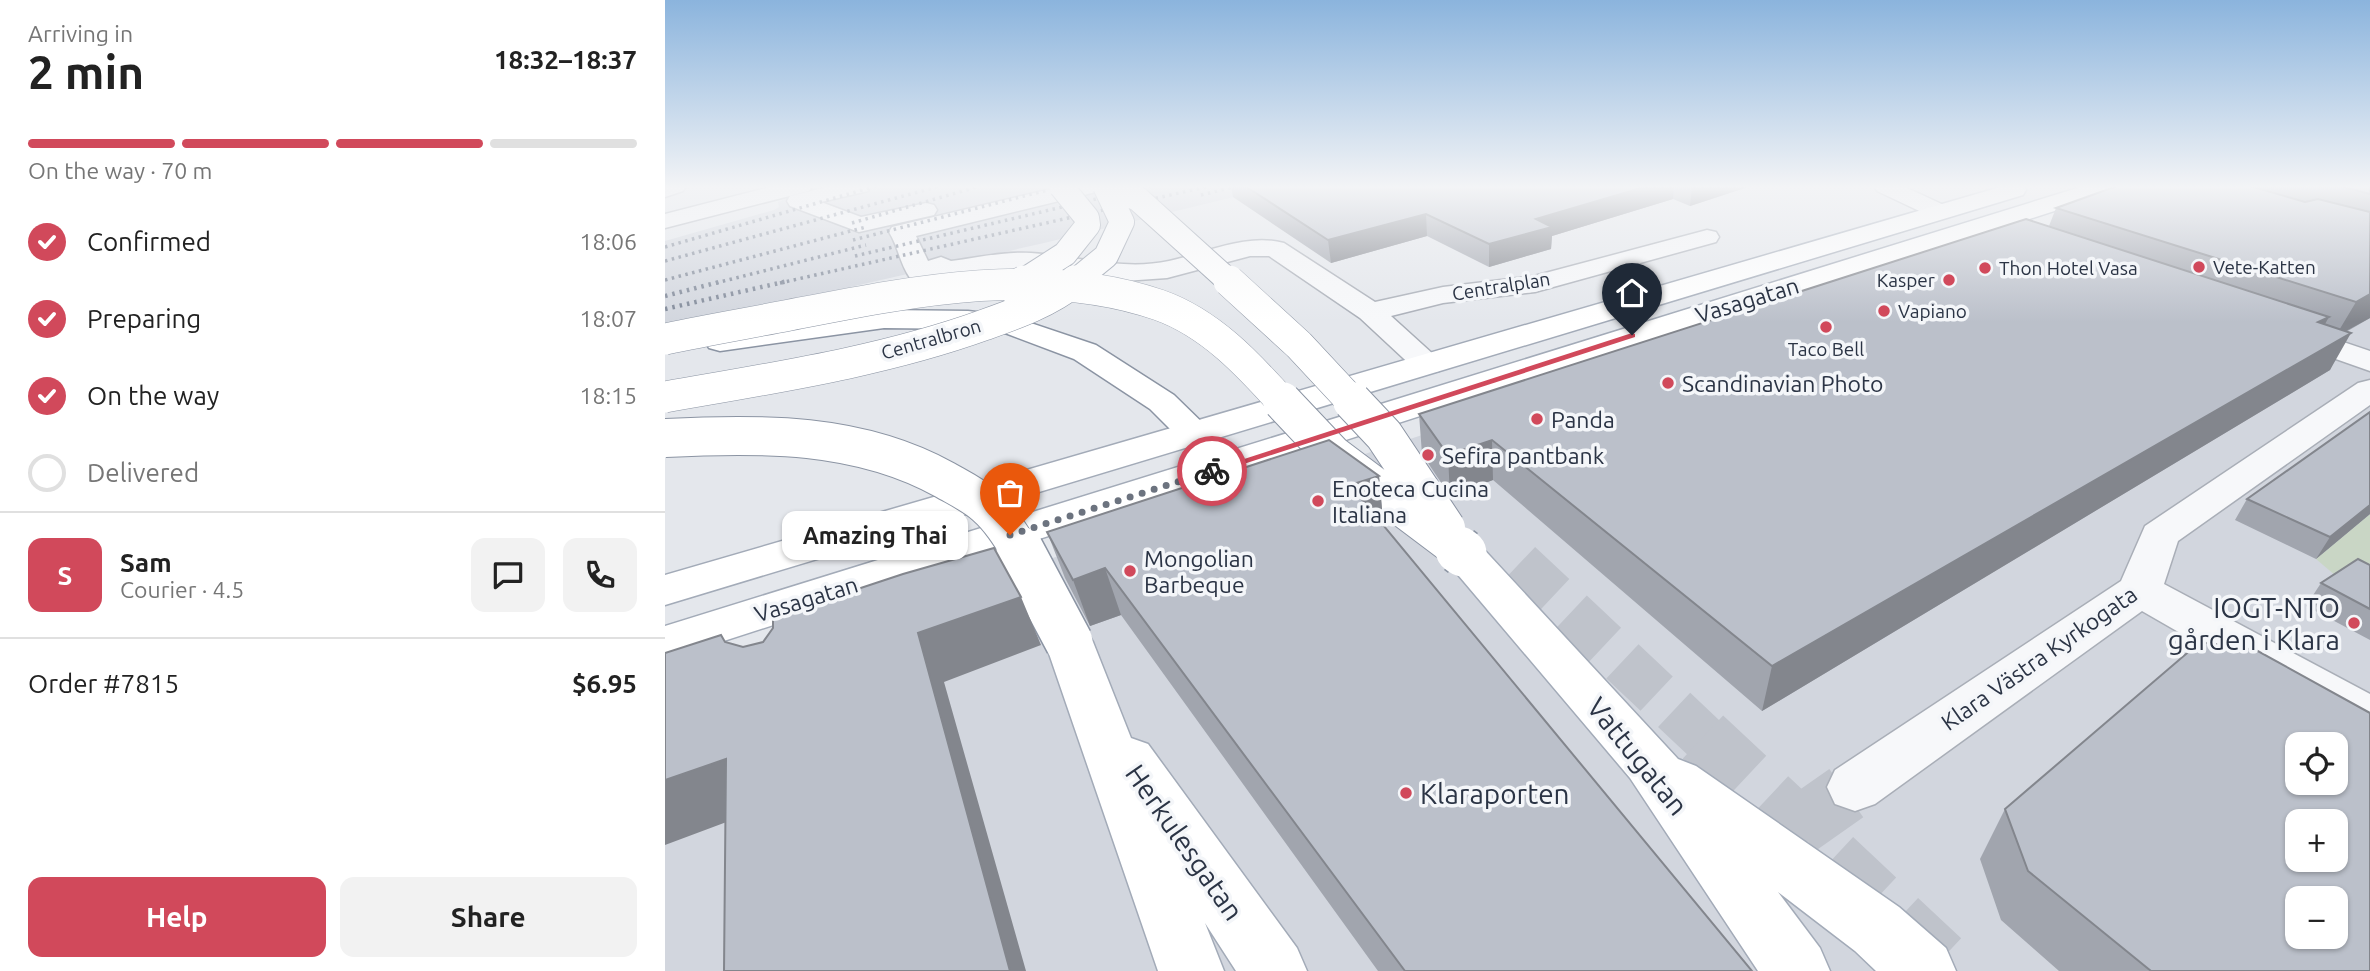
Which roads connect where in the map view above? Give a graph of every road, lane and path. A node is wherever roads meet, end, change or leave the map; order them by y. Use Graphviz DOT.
graph roads {
  1 [pos="904,231"];
  2 [pos="1084,231"];
  3 [pos="1118,231"];
  4 [pos="1174,231"];
  5 [pos="1875,231"];
  6 [pos="1971,231"];
  7 [pos="1992,231"];
  8 [pos="1707,237"];
  9 [pos="2018,240"];
  10 [pos="963,247"];
  11 [pos="915,260"];
  12 [pos="1370,312"];
  13 [pos="2263,323"];
  14 [pos="665,339"];
  15 [pos="665,352"];
  16 [pos="2370,362"];
  17 [pos="1427,364"];
  18 [pos="665,376"];
  19 [pos="2370,390"];
  20 [pos="665,397"];
  21 [pos="1394,414"];
  22 [pos="1195,433"];
  23 [pos="665,438"];
  24 [pos="1089,510"];
  25 [pos="1463,553"];
  26 [pos="665,590"];
  27 [pos="2140,590"];
  28 [pos="773,609"];
  29 [pos="665,643"];
  30 [pos="776,658"];
  31 [pos="1096,712"];
  32 [pos="2370,718"];
  33 [pos="1649,762"];
  34 [pos="1855,787"];
  35 [pos="1191,971"];
  36 [pos="1274,971"];
  37 [pos="1797,971"];
  38 [pos="1923,971"];
  1 -- 11 [label="street"];
  2 -- 18 [label="main road, Centralbron, bridge"];
  3 -- 20 [label="main road, Centralbron, bridge"];
  4 -- 25 [label="main road, bridge"];
  5 -- 17 [label="main road, Vasagatan"];
  6 -- 21 [label="main road, Vasagatan"];
  7 -- 9 [label="street"];
  8 -- 12 [label="street, Centralplan"];
  10 -- 11 [label="street"];
  11 -- 12 [label="street"];
  12 -- 17 [label="street"];
  13 -- 16 [label="street"];
  14 -- 25 [label="main road, bridge"];
  15 -- 22 [label="main road"];
  17 -- 21 [label="main road"];
  17 -- 22 [label="main road, Vasagatan"];
  19 -- 27 [label="street, Klara Västra Kyrkogata"];
  21 -- 24 [label="main road, Vasagatan"];
  22 -- 24 [label="main road"];
  22 -- 26 [label="main road, Vasagatan"];
  23 -- 31 [label="main road, Herkulesgatan, bridge"];
  24 -- 28 [label="main road, Vasagatan"];
  25 -- 33 [label="main road, Vattugatan"];
  27 -- 32 [label="street"];
  27 -- 34 [label="street, Klara Västra Kyrkogata"];
  28 -- 29 [label="main road, Vasagatan"];
  28 -- 30 [label="street"];
  31 -- 35 [label="main road, Herkulesgatan"];
  31 -- 36 [label="main road, Herkulesgatan"];
  33 -- 37 [label="main road, Vattugatan"];
  33 -- 38 [label="main road"];
}
